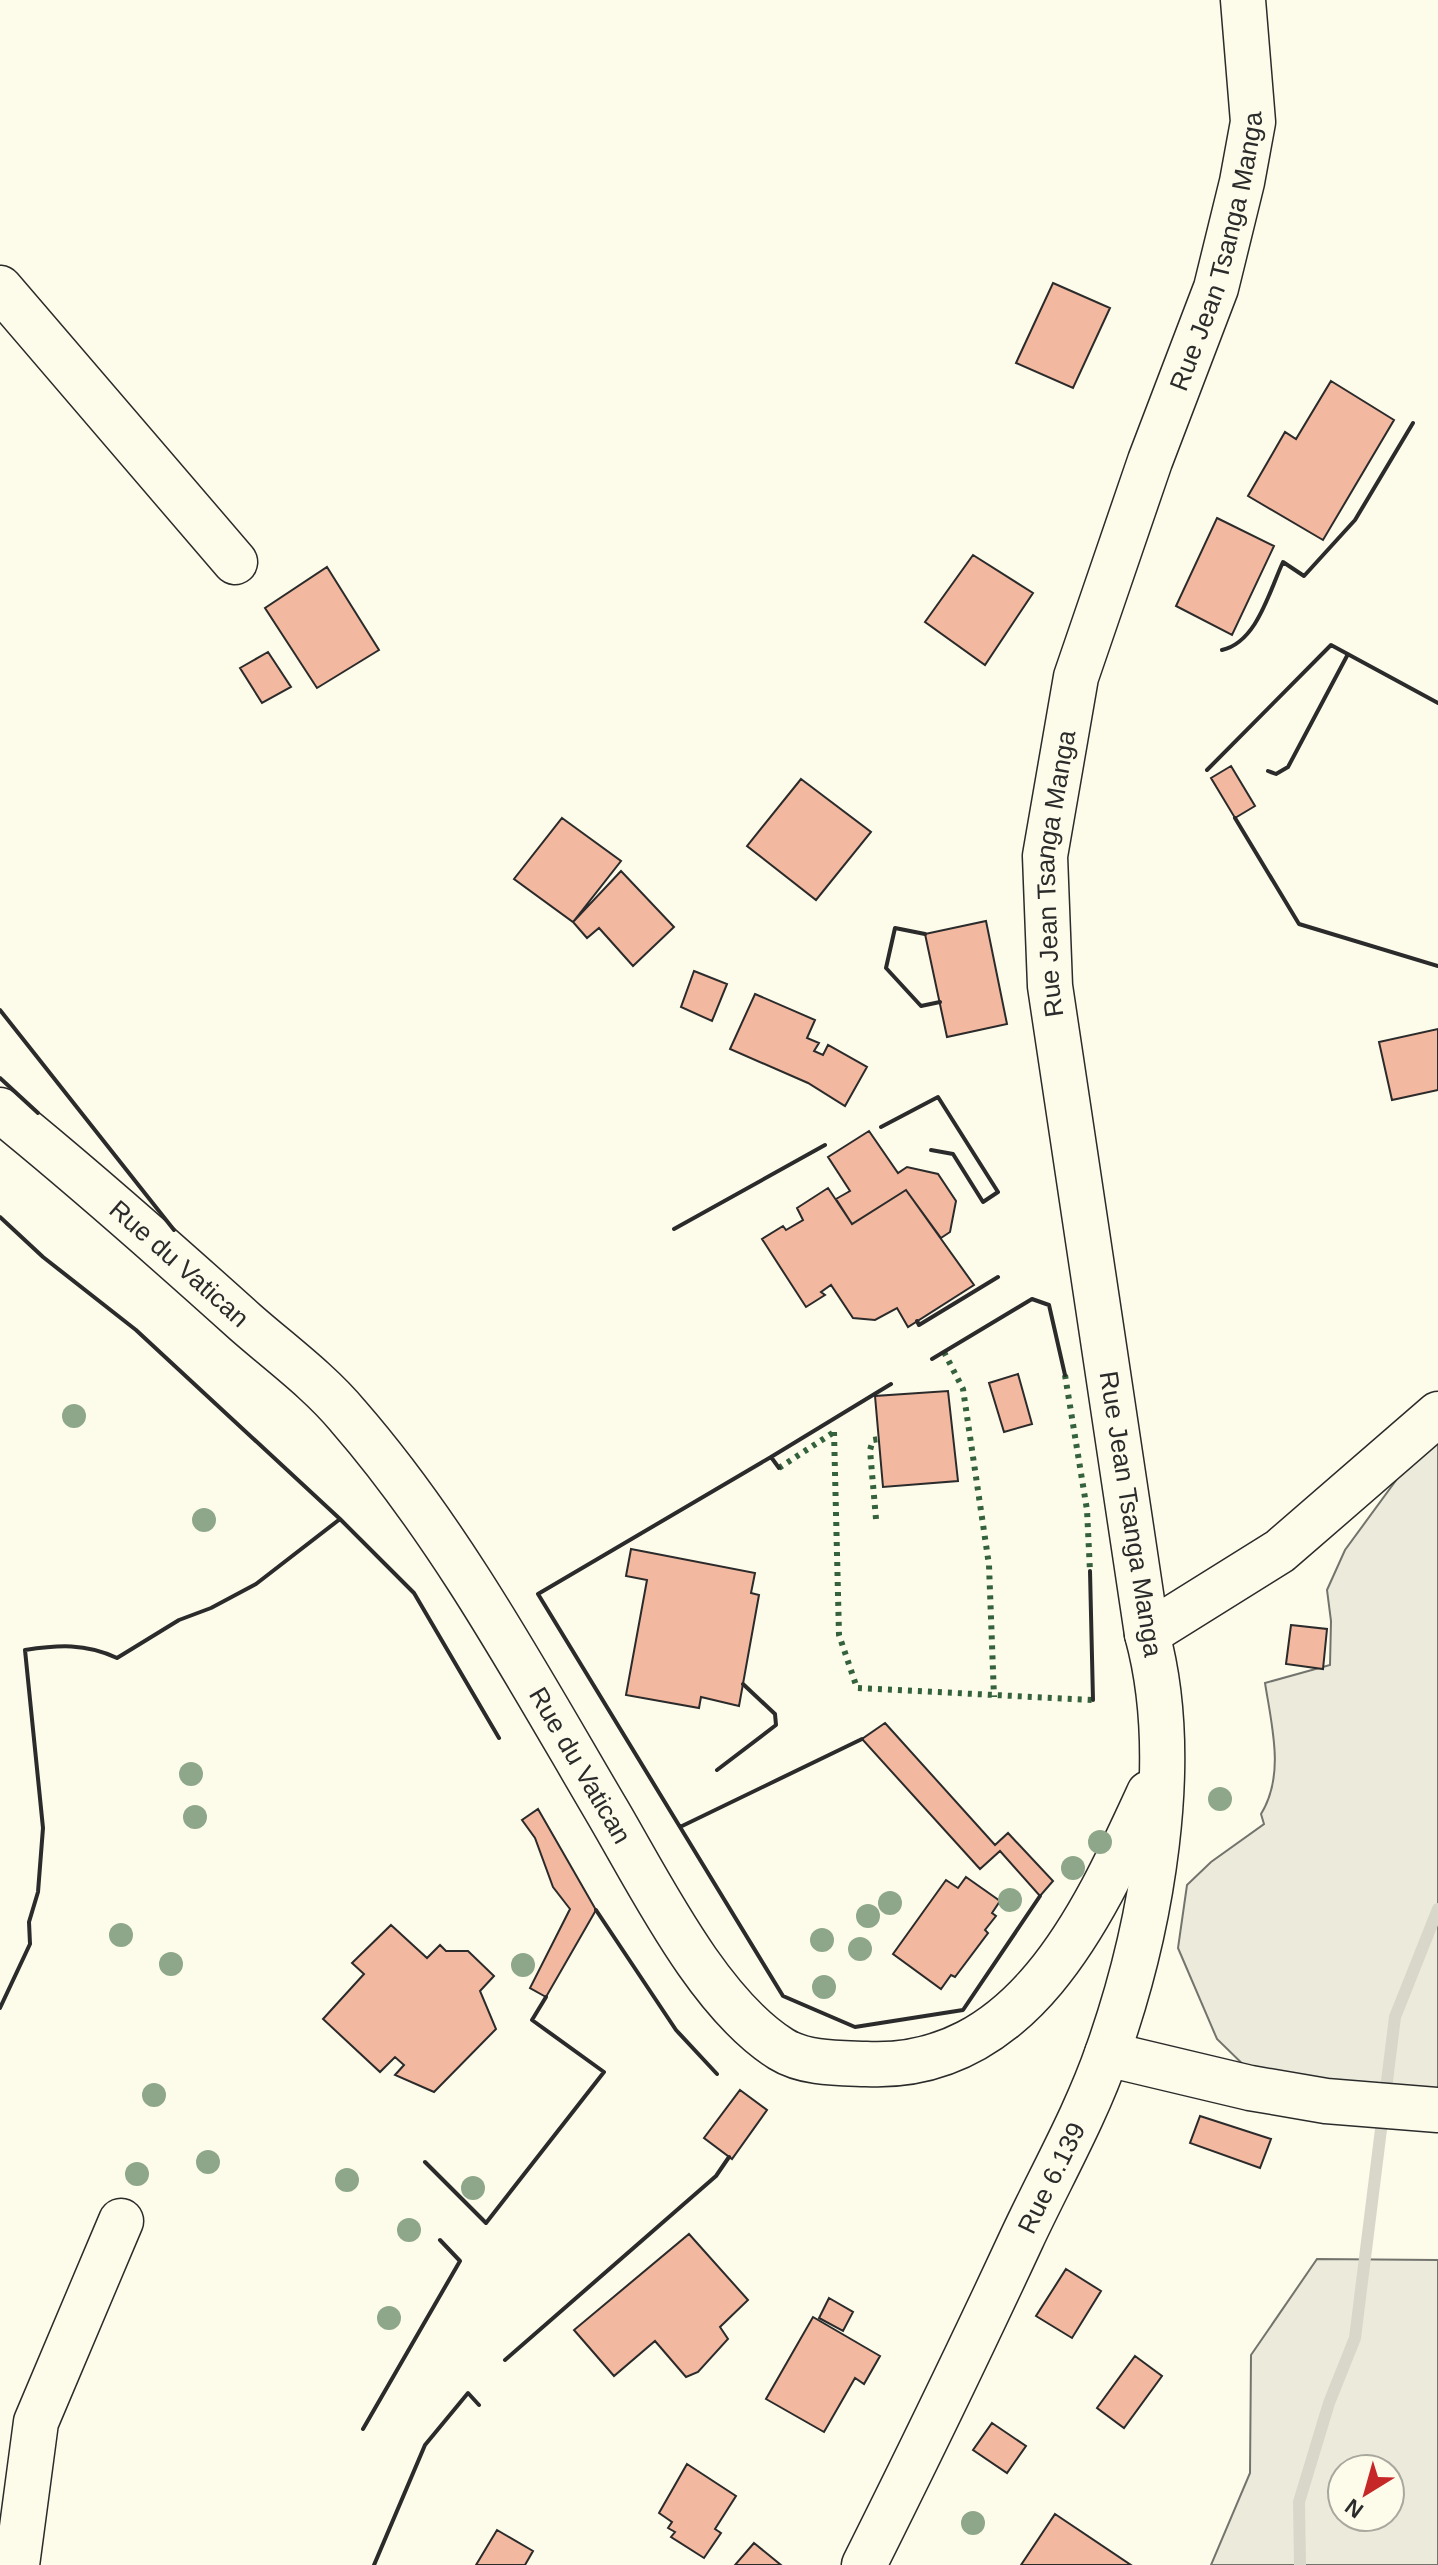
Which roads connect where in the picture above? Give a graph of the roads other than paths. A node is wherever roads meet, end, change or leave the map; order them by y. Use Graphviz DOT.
graph roads {
  1 [pos="1243,0"];
  2 [pos="0,288"];
  3 [pos="235,562"];
  4 [pos="0,1110"];
  5 [pos="1438,1414"];
  6 [pos="1147,1634"];
  7 [pos="1161,1767"];
  8 [pos="1107,2054"];
  9 [pos="1438,2110"];
  10 [pos="121,2221"];
  11 [pos="17,2565"];
  12 [pos="864,2565"];
  1 -- 6 [label="street, Rue Jean Tsanga Manga"];
  2 -- 3 [label="street"];
  4 -- 7 [label="street, Rue du Vatican"];
  5 -- 6 [label="street"];
  6 -- 7 [label="street, Rue Jean Tsanga Manga"];
  7 -- 8 [label="street, Rue 6.139"];
  8 -- 9 [label="street"];
  8 -- 12 [label="street, Rue 6.139"];
  10 -- 11 [label="street"];
}
